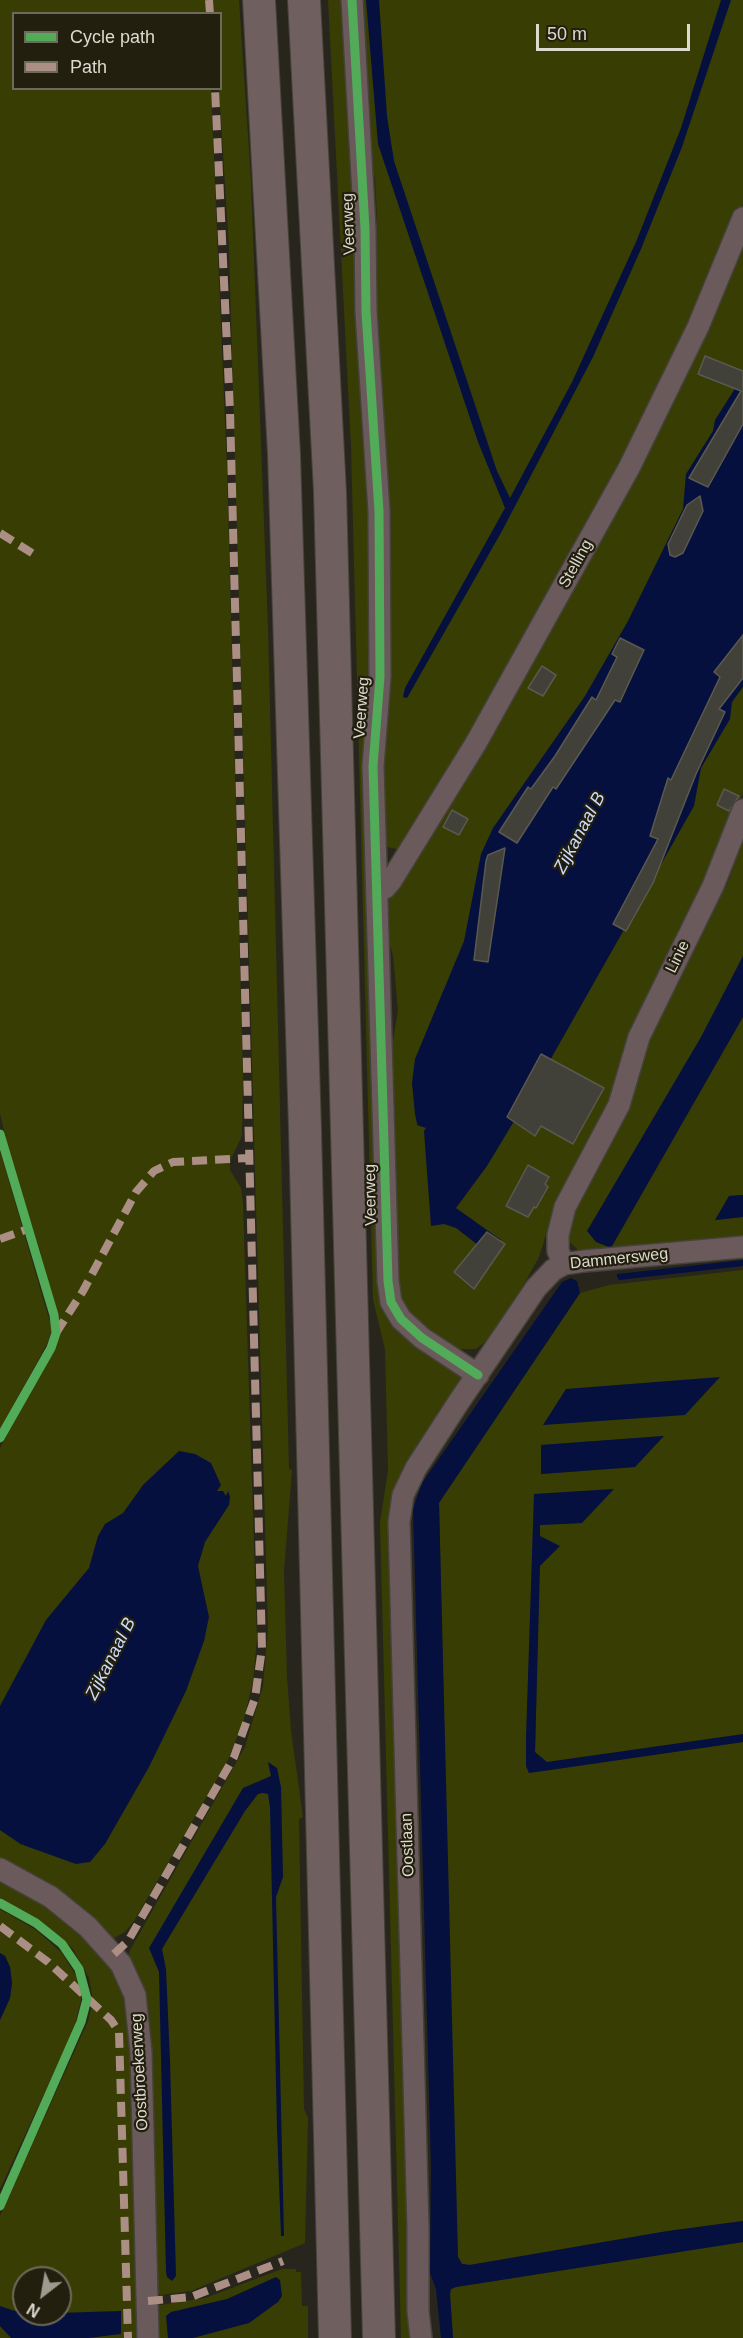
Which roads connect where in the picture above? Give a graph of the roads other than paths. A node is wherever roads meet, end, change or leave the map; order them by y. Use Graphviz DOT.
graph roads {
  1 [pos="259,0"];
  2 [pos="304,0"];
  3 [pos="352,0"];
  4 [pos="743,218"];
  5 [pos="743,810"];
  6 [pos="378,890"];
  7 [pos="743,1246"];
  8 [pos="564,1264"];
  9 [pos="478,1375"];
  10 [pos="0,1869"];
  11 [pos="148,2338"];
  12 [pos="335,2338"];
  13 [pos="380,2338"];
  14 [pos="421,2338"];
  1 -- 12 [label="highway"];
  2 -- 13 [label="highway"];
  3 -- 6 [label="street, Veerweg"];
  4 -- 6 [label="street, Stelling"];
  5 -- 8 [label="street, Linie"];
  6 -- 9 [label="street, Veerweg"];
  7 -- 8 [label="street, Dammersweg"];
  8 -- 9 [label="street, Dammersweg"];
  9 -- 14 [label="street, Oostlaan"];
  10 -- 11 [label="street, Oostbroekerweg"];
}
